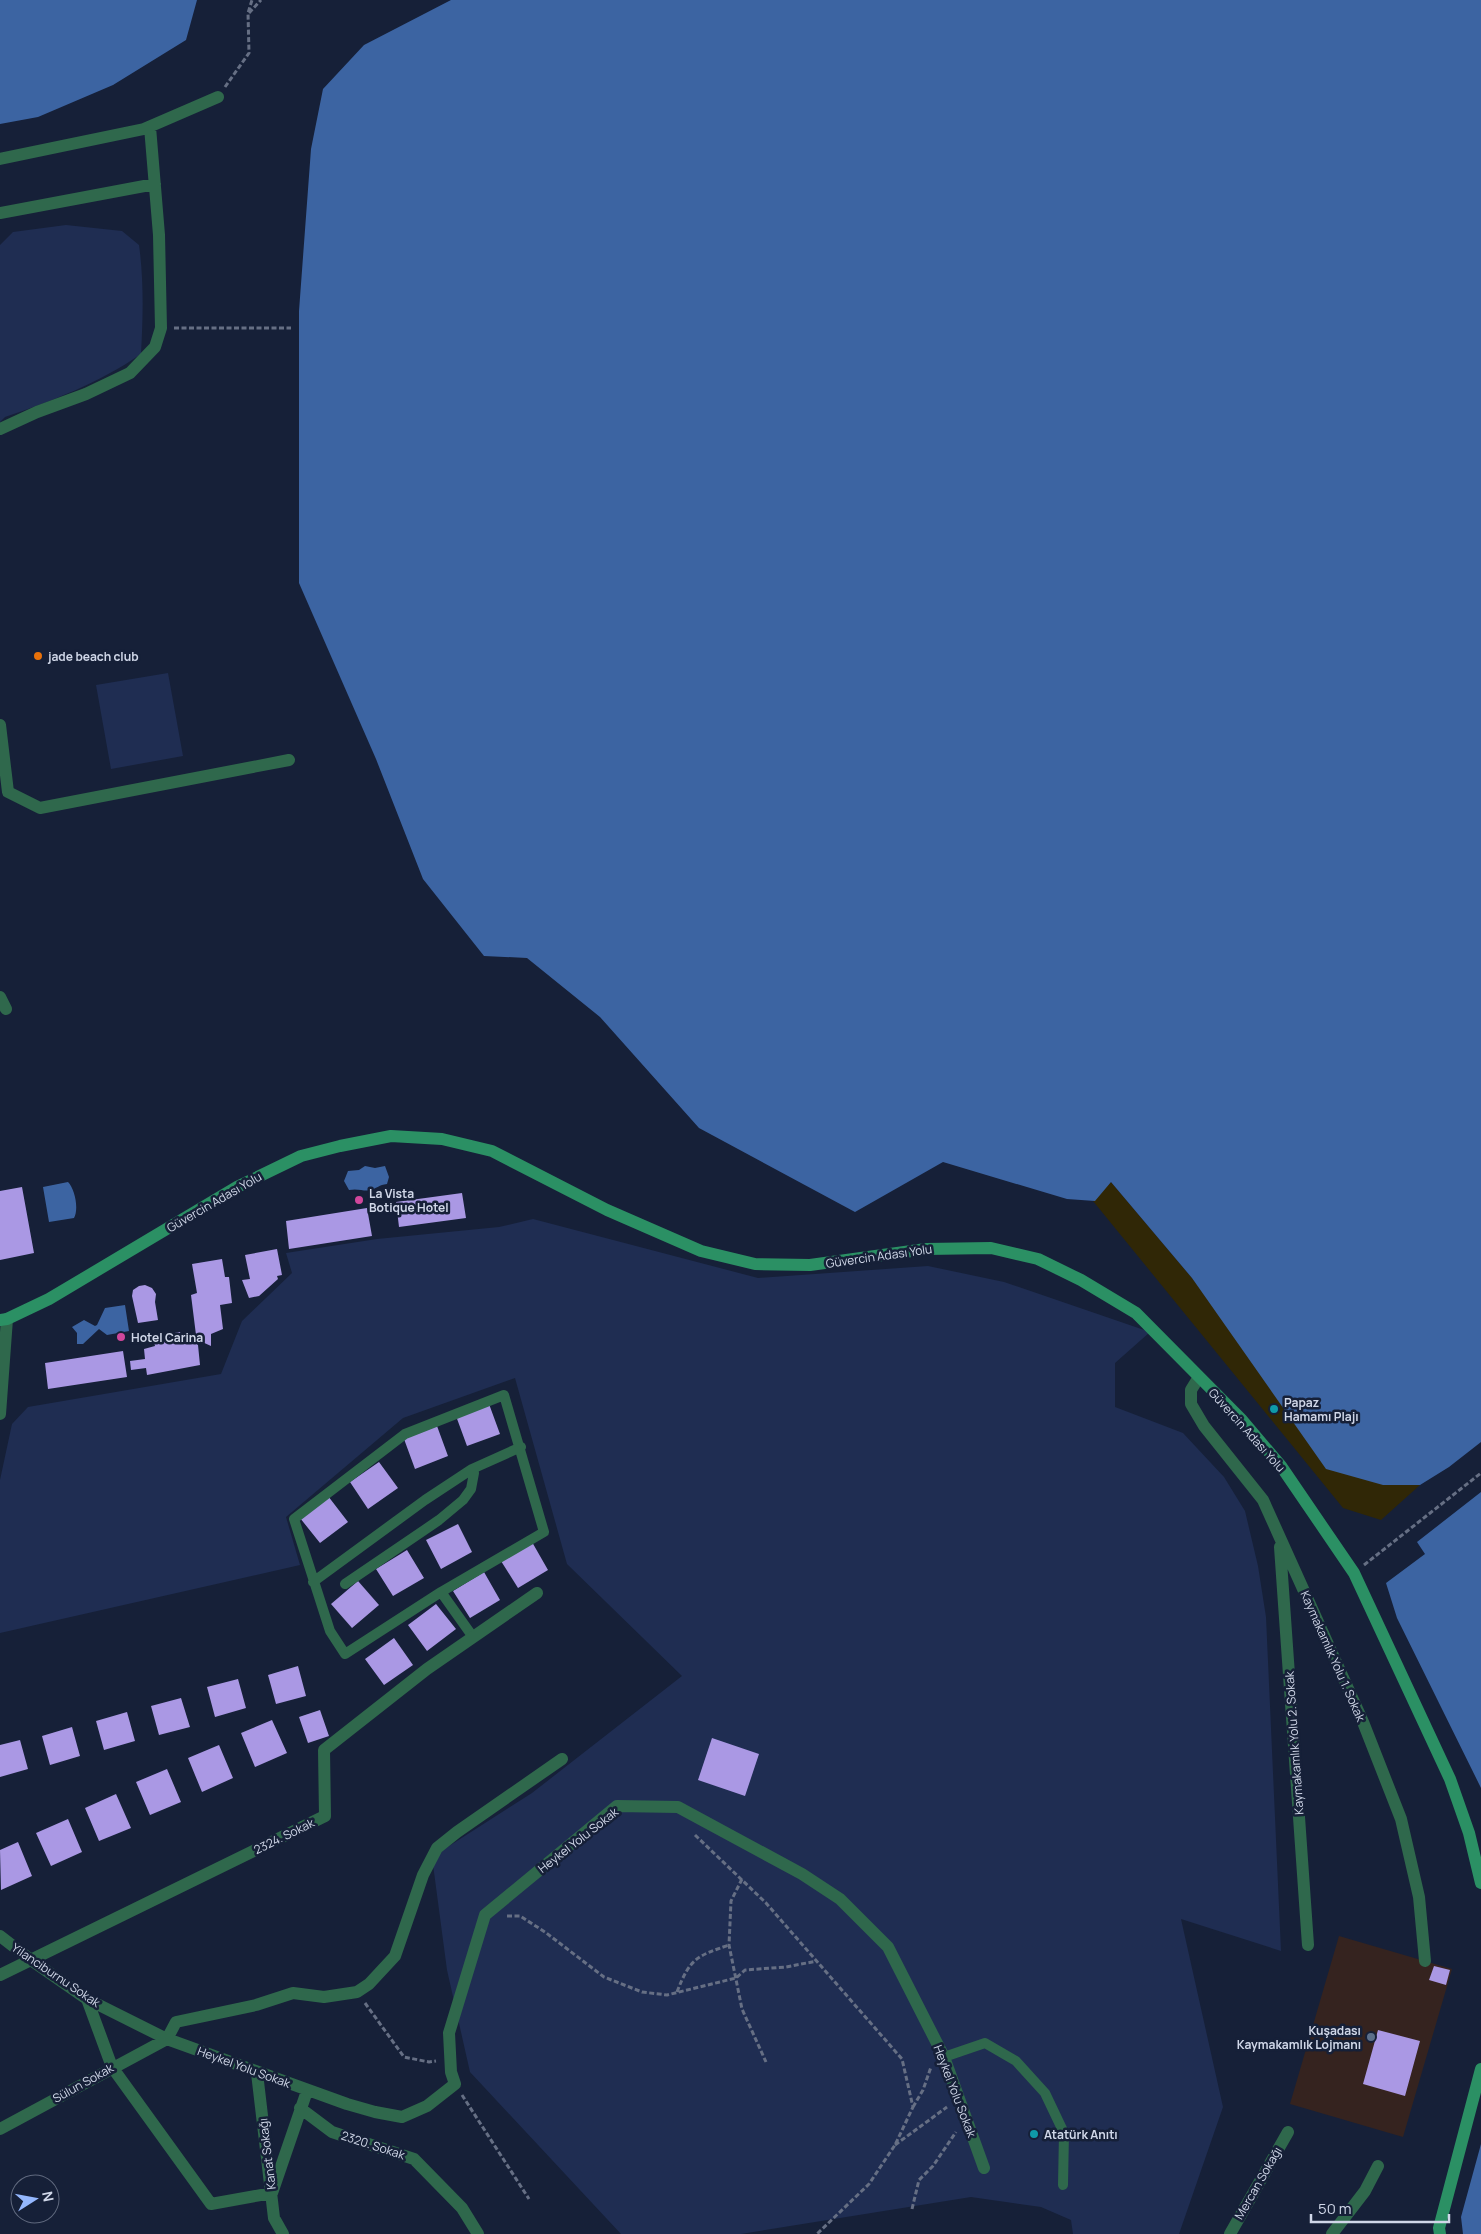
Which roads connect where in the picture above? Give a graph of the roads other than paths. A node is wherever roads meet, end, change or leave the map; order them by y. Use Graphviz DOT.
graph roads {
  1 [pos="218,97"];
  2 [pos="150,127"];
  3 [pos="0,159"];
  4 [pos="155,184"];
  5 [pos="0,213"];
  6 [pos="0,429"];
  7 [pos="0,725"];
  8 [pos="289,760"];
  9 [pos="0,997"];
  10 [pos="6,1009"];
  11 [pos="3,1319"];
  12 [pos="1199,1377"];
  13 [pos="0,1414"];
  14 [pos="521,1447"];
  15 [pos="472,1469"];
  16 [pos="1280,1540"];
  17 [pos="314,1582"];
  18 [pos="344,1584"];
  19 [pos="441,1592"];
  20 [pos="537,1593"];
  21 [pos="473,1637"];
  22 [pos="562,1759"];
  23 [pos="1481,1883"];
  24 [pos="0,1936"];
  25 [pos="1308,1945"];
  26 [pos="31,1960"];
  27 [pos="1425,1961"];
  28 [pos="0,1975"];
  29 [pos="87,1998"];
  30 [pos="167,2039"];
  31 [pos="944,2057"];
  32 [pos="112,2067"];
  33 [pos="1481,2069"];
  34 [pos="257,2073"];
  35 [pos="307,2091"];
  36 [pos="300,2108"];
  37 [pos="0,2129"];
  38 [pos="1288,2132"];
  39 [pos="1378,2166"];
  40 [pos="984,2168"];
  41 [pos="1063,2185"];
  42 [pos="272,2193"];
  43 [pos="283,2234"];
  44 [pos="478,2234"];
  45 [pos="1230,2234"];
  46 [pos="1332,2234"];
  47 [pos="1440,2234"];
  1 -- 2 [label="street"];
  2 -- 3 [label="street"];
  2 -- 4 [label="street"];
  4 -- 5 [label="street"];
  4 -- 6 [label="street"];
  7 -- 8 [label="street"];
  9 -- 10 [label="street"];
  11 -- 12 [label="main road, Güvercin Adası Yolu"];
  11 -- 13 [label="street"];
  12 -- 16 [label="street, Kaymakamlık Yolu 1. Sokak"];
  12 -- 23 [label="main road, Güvercin Adası Yolu"];
  14 -- 15 [label="lane"];
  14 -- 17 [label="lane"];
  14 -- 19 [label="lane"];
  15 -- 17 [label="lane"];
  15 -- 18 [label="lane"];
  16 -- 25 [label="street, Kaymakamlık Yolu 2. Sokak"];
  16 -- 27 [label="street, Kaymakamlık Yolu 1. Sokak"];
  17 -- 19 [label="lane"];
  19 -- 21 [label="lane"];
  20 -- 21 [label="street, 2324. Sokak"];
  21 -- 26 [label="street, 2324. Sokak"];
  22 -- 30 [label="street"];
  24 -- 26 [label="street, Yilanciburnu Sokak"];
  26 -- 28 [label="street, 2324. Sokak"];
  26 -- 29 [label="street, Yilanciburnu Sokak"];
  29 -- 30 [label="street, Yilanciburnu Sokak"];
  29 -- 32 [label="street"];
  30 -- 32 [label="street, Sülun Sokak"];
  30 -- 34 [label="street, Heykel Yolu Sokak"];
  31 -- 35 [label="street, Heykel Yolu Sokak"];
  31 -- 40 [label="street, Heykel Yolu Sokak"];
  31 -- 41 [label="lane"];
  32 -- 37 [label="street, Sülun Sokak"];
  32 -- 42 [label="street"];
  33 -- 47 [label="main road"];
  34 -- 35 [label="street, Heykel Yolu Sokak"];
  34 -- 42 [label="street, Kanat Sokağı"];
  35 -- 36 [label="street"];
  36 -- 42 [label="street"];
  36 -- 44 [label="street, 2320. Sokak"];
  38 -- 45 [label="street, Mercan Sokağı"];
  39 -- 46 [label="street"];
  42 -- 43 [label="street, Kanat Sokağı"];
}
